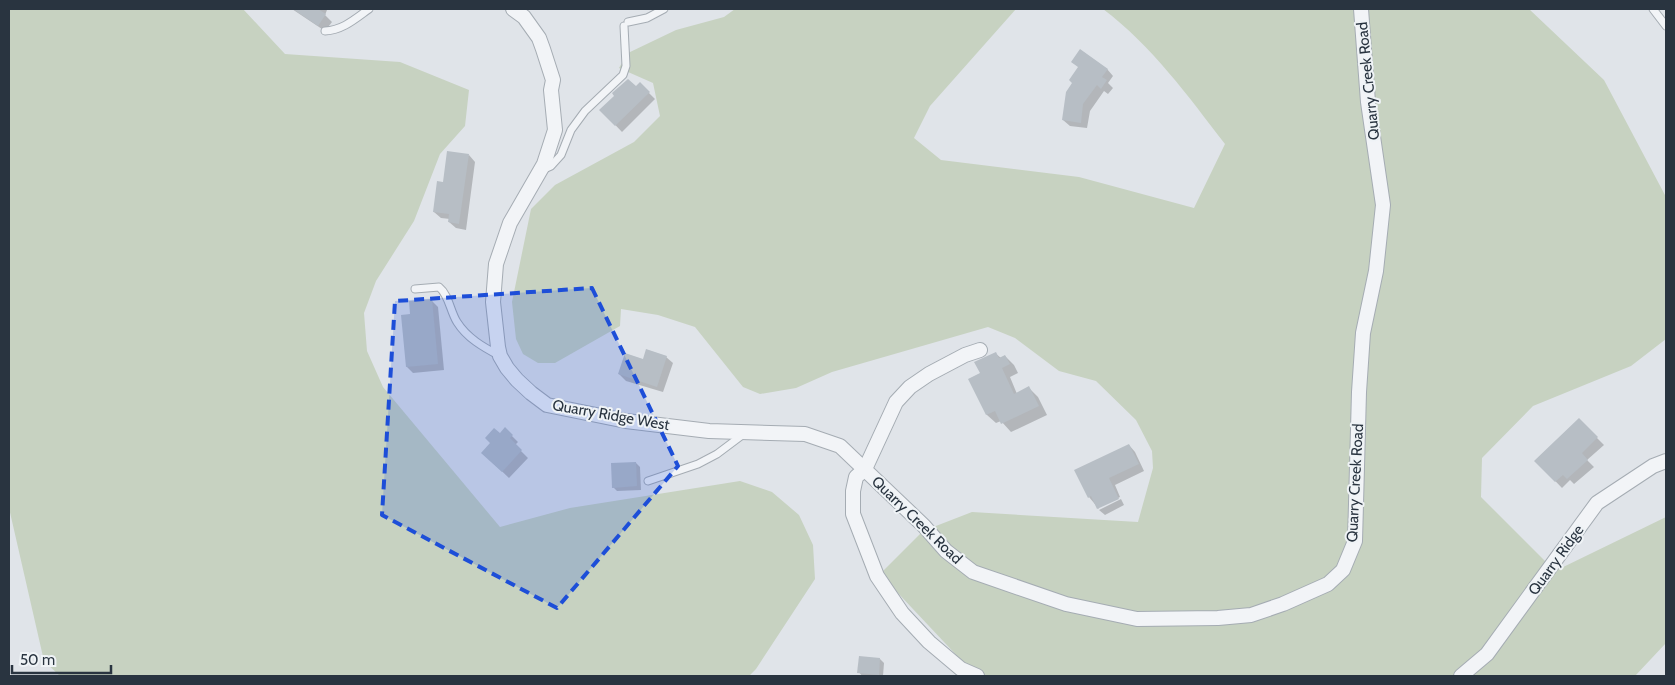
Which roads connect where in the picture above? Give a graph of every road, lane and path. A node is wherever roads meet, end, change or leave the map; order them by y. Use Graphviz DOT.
graph roads {
  1 [pos="369,9"];
  2 [pos="513,9"];
  3 [pos="664,9"];
  4 [pos="1361,9"];
  5 [pos="1653,9"];
  6 [pos="1666,26"];
  7 [pos="325,31"];
  8 [pos="539,171"];
  9 [pos="415,289"];
  10 [pos="980,350"];
  11 [pos="500,356"];
  12 [pos="748,432"];
  13 [pos="1666,461"];
  14 [pos="865,469"];
  15 [pos="648,481"];
  16 [pos="977,676"];
  17 [pos="1461,676"];
  1 -- 7 [label="lane"];
  2 -- 8 [label="street, Quarry Ridge West"];
  3 -- 8 [label="lane"];
  4 -- 14 [label="street, Quarry Creek Road"];
  5 -- 6 [label="lane"];
  8 -- 11 [label="street, Quarry Ridge West"];
  9 -- 11 [label="lane"];
  10 -- 14 [label="street"];
  11 -- 12 [label="street, Quarry Ridge West"];
  12 -- 14 [label="street, Quarry Ridge West"];
  12 -- 15 [label="lane"];
  13 -- 17 [label="street, Quarry Ridge"];
  14 -- 16 [label="street"];
}
